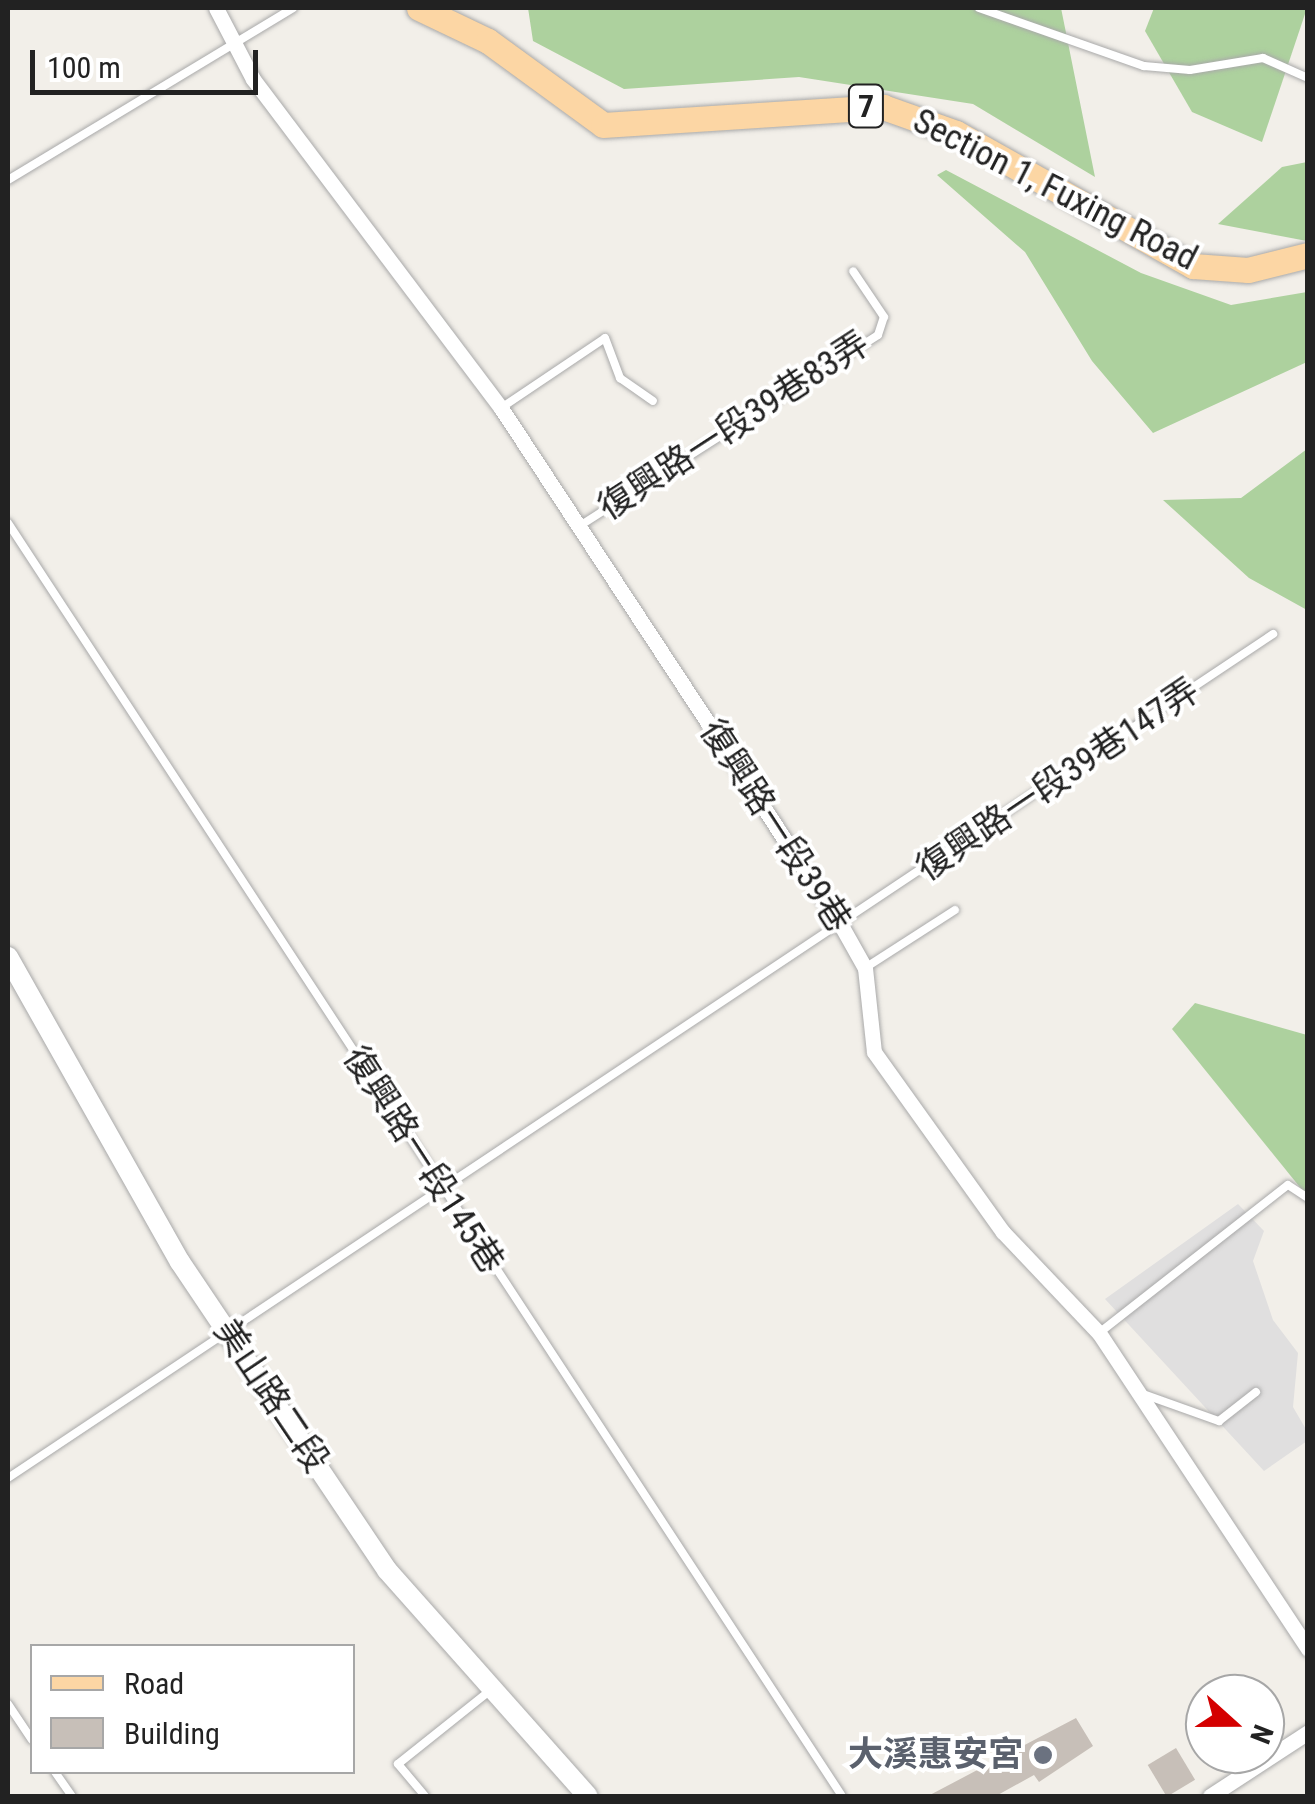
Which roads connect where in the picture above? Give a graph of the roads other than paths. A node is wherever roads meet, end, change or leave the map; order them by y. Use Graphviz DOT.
graph roads {
  1 [pos="216,8"];
  2 [pos="293,8"];
  3 [pos="420,8"];
  4 [pos="979,8"];
  5 [pos="240,46"];
  6 [pos="1308,78"];
  7 [pos="8,180"];
  8 [pos="1308,255"];
  9 [pos="853,271"];
  10 [pos="653,401"];
  11 [pos="501,408"];
  12 [pos="8,522"];
  13 [pos="578,527"];
  14 [pos="1273,634"];
  15 [pos="955,910"];
  16 [pos="842,927"];
  17 [pos="8,957"];
  18 [pos="865,968"];
  19 [pos="440,1187"];
  20 [pos="1308,1198"];
  21 [pos="226,1326"];
  22 [pos="1099,1333"];
  23 [pos="1256,1392"];
  24 [pos="1138,1393"];
  25 [pos="8,1478"];
  26 [pos="1308,1649"];
  27 [pos="492,1688"];
  28 [pos="8,1704"];
  29 [pos="1308,1732"];
  30 [pos="30,1737"];
  31 [pos="56,1774"];
  32 [pos="72,1796"];
  33 [pos="425,1796"];
  34 [pos="588,1796"];
  35 [pos="842,1796"];
  36 [pos="1210,1796"];
  1 -- 5 [label="street, 復興路一段39巷"];
  2 -- 5 [label="lane"];
  3 -- 8 [label="main road, Section 1, Fuxing Road / 7"];
  4 -- 6 [label="lane"];
  5 -- 7 [label="lane"];
  5 -- 11 [label="street, 復興路一段39巷"];
  9 -- 13 [label="lane, 復興路一段39巷83弄"];
  10 -- 11 [label="lane"];
  11 -- 13 [label="street, 復興路一段39巷"];
  12 -- 19 [label="lane, 復興路一段145巷"];
  13 -- 16 [label="street, 復興路一段39巷"];
  14 -- 16 [label="lane, 復興路一段39巷147弄"];
  15 -- 18 [label="lane"];
  16 -- 18 [label="street, 復興路一段39巷"];
  16 -- 19 [label="lane, 復興路一段39巷147弄"];
  17 -- 21 [label="street, 美山路二段"];
  18 -- 22 [label="street, 復興路一段39巷"];
  19 -- 21 [label="lane, 復興路一段39巷147弄"];
  19 -- 35 [label="lane, 復興路一段145巷"];
  20 -- 22 [label="lane"];
  21 -- 25 [label="lane, 復興路一段39巷147弄"];
  21 -- 27 [label="street, 美山路二段"];
  22 -- 24 [label="street, 復興路一段39巷"];
  23 -- 24 [label="lane"];
  24 -- 26 [label="street, 復興路一段39巷"];
  27 -- 33 [label="lane"];
  27 -- 34 [label="street, 美山路二段"];
  28 -- 30 [label="lane"];
  29 -- 36 [label="street"];
  31 -- 32 [label="lane"];
}
